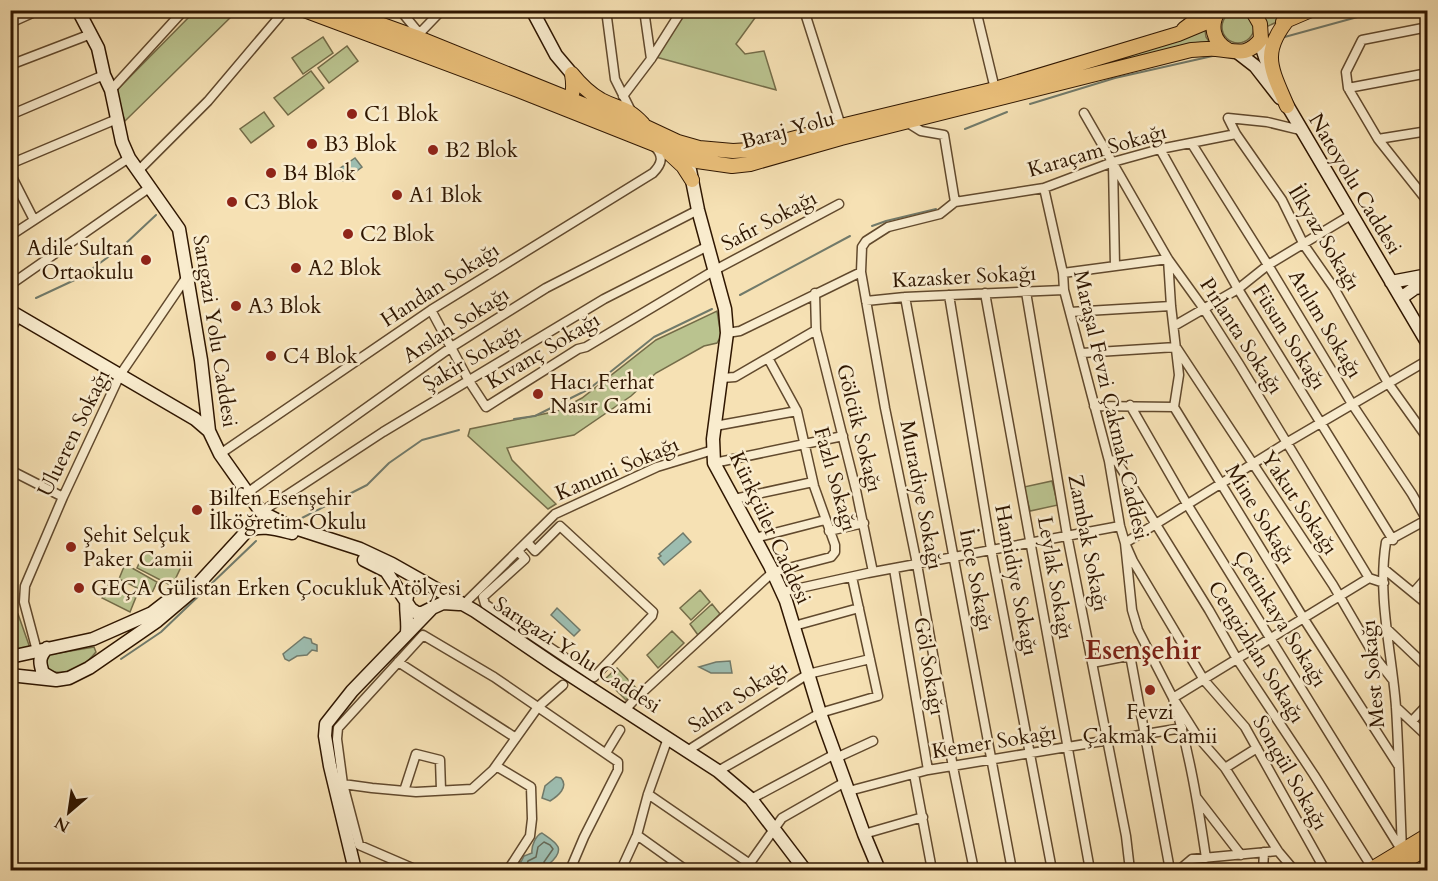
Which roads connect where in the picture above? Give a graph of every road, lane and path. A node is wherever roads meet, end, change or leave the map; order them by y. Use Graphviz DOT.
graph roads {
  1 [pos="39,10"];
  2 [pos="78,10"];
  3 [pos="184,10"];
  4 [pos="285,10"];
  5 [pos="304,10"];
  6 [pos="400,10"];
  7 [pos="441,10"];
  8 [pos="532,10"];
  9 [pos="606,10"];
  10 [pos="644,10"];
  11 [pos="682,10"];
  12 [pos="804,10"];
  13 [pos="976,10"];
  14 [pos="1200,10"];
  15 [pos="1252,10"];
  16 [pos="1311,10"];
  17 [pos="341,11"];
  18 [pos="676,14"];
  19 [pos="1215,14"];
  20 [pos="1289,18"];
  21 [pos="10,23"];
  22 [pos="1428,27"];
  23 [pos="347,28"];
  24 [pos="91,34"];
  25 [pos="1178,34"];
  26 [pos="417,35"];
  27 [pos="1261,37"];
  28 [pos="1233,52"];
  29 [pos="651,59"];
  30 [pos="10,65"];
  31 [pos="1428,73"];
  32 [pos="572,74"];
  33 [pos="104,75"];
  34 [pos="1347,88"];
  35 [pos="111,90"];
  36 [pos="997,94"];
  37 [pos="624,96"];
  38 [pos="602,100"];
  39 [pos="566,104"];
  40 [pos="1287,106"];
  41 [pos="585,111"];
  42 [pos="631,111"];
  43 [pos="1084,113"];
  44 [pos="10,114"];
  45 [pos="117,119"];
  46 [pos="905,122"];
  47 [pos="646,127"];
  48 [pos="1300,130"];
  49 [pos="843,131"];
  50 [pos="1428,131"];
  51 [pos="1236,134"];
  52 [pos="1378,139"];
  53 [pos="678,142"];
  54 [pos="1192,144"];
  55 [pos="656,145"];
  56 [pos="1160,149"];
  57 [pos="688,157"];
  58 [pos="129,158"];
  59 [pos="1113,162"];
  60 [pos="10,164"];
  61 [pos="138,171"];
  62 [pos="10,173"];
  63 [pos="692,180"];
  64 [pos="149,188"];
  65 [pos="1044,188"];
  66 [pos="1426,196"];
  67 [pos="955,202"];
  68 [pos="839,204"];
  69 [pos="698,210"];
  70 [pos="1351,214"];
  71 [pos="34,220"];
  72 [pos="10,236"];
  73 [pos="1304,244"];
  74 [pos="708,246"];
  75 [pos="1168,259"];
  76 [pos="1268,265"];
  77 [pos="1115,266"];
  78 [pos="715,270"];
  79 [pos="861,272"];
  80 [pos="1063,273"];
  81 [pos="1428,275"];
  82 [pos="186,278"];
  83 [pos="1391,282"];
  84 [pos="10,285"];
  85 [pos="1428,286"];
  86 [pos="1238,289"];
  87 [pos="1064,290"];
  88 [pos="1026,292"];
  89 [pos="815,293"];
  90 [pos="985,293"];
  91 [pos="949,295"];
  92 [pos="905,297"];
  93 [pos="1401,298"];
  94 [pos="866,301"];
  95 [pos="1171,306"];
  96 [pos="1204,309"];
  97 [pos="431,310"];
  98 [pos="1070,312"];
  99 [pos="14,314"];
  100 [pos="1174,326"];
  101 [pos="816,330"];
  102 [pos="10,331"];
  103 [pos="728,333"];
  104 [pos="1428,344"];
  105 [pos="1176,347"];
  106 [pos="450,348"];
  107 [pos="1082,353"];
  108 [pos="768,358"];
  109 [pos="1428,360"];
  110 [pos="120,375"];
  111 [pos="722,378"];
  112 [pos="469,381"];
  113 [pos="1388,383"];
  114 [pos="1352,404"];
  115 [pos="1130,405"];
  116 [pos="1094,406"];
  117 [pos="1174,407"];
  118 [pos="797,411"];
  119 [pos="1322,423"];
  120 [pos="715,426"];
  121 [pos="209,431"];
  122 [pos="843,436"];
  123 [pos="1428,439"];
  124 [pos="1288,442"];
  125 [pos="805,444"];
  126 [pos="713,450"];
  127 [pos="219,454"];
  128 [pos="1109,461"];
  129 [pos="714,463"];
  130 [pos="1252,465"];
  131 [pos="10,470"];
  132 [pos="813,482"];
  133 [pos="1221,485"];
  134 [pos="247,493"];
  135 [pos="63,497"];
  136 [pos="734,499"];
  137 [pos="1187,504"];
  138 [pos="257,516"];
  139 [pos="825,520"];
  140 [pos="1427,520"];
  141 [pos="864,523"];
  142 [pos="1156,524"];
  143 [pos="1120,526"];
  144 [pos="269,528"];
  145 [pos="829,531"];
  146 [pos="1067,535"];
  147 [pos="755,538"];
  148 [pos="1393,540"];
  149 [pos="527,542"];
  150 [pos="1030,542"];
  151 [pos="1125,543"];
  152 [pos="991,549"];
  153 [pos="518,551"];
  154 [pos="535,551"];
  155 [pos="953,557"];
  156 [pos="525,559"];
  157 [pos="917,564"];
  158 [pos="894,568"];
  159 [pos="1384,569"];
  160 [pos="773,572"];
  161 [pos="873,572"];
  162 [pos="1428,576"];
  163 [pos="852,577"];
  164 [pos="1369,578"];
  165 [pos="1384,583"];
  166 [pos="430,586"];
  167 [pos="782,592"];
  168 [pos="1414,592"];
  169 [pos="1339,597"];
  170 [pos="406,602"];
  171 [pos="463,604"];
  172 [pos="1428,605"];
  173 [pos="432,608"];
  174 [pos="859,608"];
  175 [pos="1304,619"];
  176 [pos="794,626"];
  177 [pos="1387,629"];
  178 [pos="408,632"];
  179 [pos="1271,637"];
  180 [pos="93,639"];
  181 [pos="42,649"];
  182 [pos="1148,652"];
  183 [pos="1130,655"];
  184 [pos="104,656"];
  185 [pos="10,657"];
  186 [pos="870,659"];
  187 [pos="1237,659"];
  188 [pos="398,662"];
  189 [pos="1092,663"];
  190 [pos="1428,668"];
  191 [pos="808,674"];
  192 [pos="10,675"];
  193 [pos="1392,679"];
  194 [pos="56,680"];
  195 [pos="1204,680"];
  196 [pos="563,685"];
  197 [pos="1173,698"];
  198 [pos="1428,704"];
  199 [pos="538,707"];
  200 [pos="1396,707"];
  201 [pos="625,710"];
  202 [pos="820,713"];
  203 [pos="1412,721"];
  204 [pos="1182,728"];
  205 [pos="620,730"];
  206 [pos="1144,734"];
  207 [pos="1428,737"];
  208 [pos="516,738"];
  209 [pos="668,738"];
  210 [pos="873,741"];
  211 [pos="1108,741"];
  212 [pos="1068,748"];
  213 [pos="1257,748"];
  214 [pos="687,751"];
  215 [pos="606,753"];
  216 [pos="1031,755"];
  217 [pos="836,756"];
  218 [pos="991,760"];
  219 [pos="1398,765"];
  220 [pos="496,766"];
  221 [pos="953,767"];
  222 [pos="1225,768"];
  223 [pos="718,771"];
  224 [pos="928,771"];
  225 [pos="914,774"];
  226 [pos="343,784"];
  227 [pos="847,787"];
  228 [pos="441,790"];
  229 [pos="404,791"];
  230 [pos="648,794"];
  231 [pos="1197,797"];
  232 [pos="751,799"];
  233 [pos="923,817"];
  234 [pos="773,830"];
  235 [pos="864,834"];
  236 [pos="1428,834"];
  237 [pos="637,835"];
  238 [pos="1278,851"];
  239 [pos="1402,851"];
  240 [pos="1422,851"];
  241 [pos="1264,852"];
  242 [pos="1241,855"];
  243 [pos="1206,858"];
  244 [pos="748,867"];
  245 [pos="355,870"];
  246 [pos="417,870"];
  247 [pos="508,870"];
  248 [pos="570,870"];
  249 [pos="621,870"];
  250 [pos="686,870"];
  251 [pos="805,870"];
  252 [pos="879,870"];
  253 [pos="932,870"];
  254 [pos="974,870"];
  255 [pos="1012,870"];
  256 [pos="1052,870"];
  257 [pos="1090,870"];
  258 [pos="1130,870"];
  259 [pos="1170,870"];
  260 [pos="1179,870"];
  261 [pos="1263,870"];
  262 [pos="1294,870"];
  263 [pos="1325,870"];
  264 [pos="1371,870"];
  265 [pos="1388,870"];
  1 -- 21 [label="street"];
  2 -- 24 [label="street, Sarıgazi Yolu Caddesi"];
  3 -- 35 [label="street"];
  4 -- 61 [label="street"];
  5 -- 23 [label="main road, Baraj Yolu"];
  6 -- 26 [label="street"];
  7 -- 26 [label="street"];
  8 -- 32 [label="street"];
  9 -- 37 [label="street"];
  10 -- 29 [label="street"];
  11 -- 18 [label="street"];
  12 -- 49 [label="street"];
  13 -- 36 [label="street"];
  14 -- 25 [label="main road"];
  15 -- 27 [label="main road"];
  16 -- 20 [label="main road"];
  17 -- 23 [label="street"];
  17 -- 26 [label="main road, Baraj Yolu"];
  18 -- 29 [label="street"];
  19 -- 25 [label="main road, Baraj Yolu"];
  19 -- 28 [label="main road"];
  20 -- 27 [label="main road"];
  20 -- 40 [label="main road"];
  22 -- 34 [label="street"];
  23 -- 39 [label="main road, Baraj Yolu"];
  24 -- 30 [label="street"];
  24 -- 33 [label="street, Sarıgazi Yolu Caddesi"];
  25 -- 36 [label="main road, Baraj Yolu"];
  26 -- 39 [label="main road, Baraj Yolu"];
  27 -- 28 [label="main road"];
  27 -- 40 [label="street, Natoyolu Caddesi"];
  28 -- 36 [label="main road, Baraj Yolu"];
  28 -- 40 [label="street"];
  29 -- 37 [label="street"];
  31 -- 34 [label="street"];
  32 -- 38 [label="main road"];
  32 -- 39 [label="main road"];
  33 -- 35 [label="street, Sarıgazi Yolu Caddesi"];
  33 -- 44 [label="street"];
  34 -- 52 [label="street"];
  35 -- 45 [label="street, Sarıgazi Yolu Caddesi"];
  36 -- 46 [label="main road, Baraj Yolu"];
  36 -- 49 [label="main road, Baraj Yolu"];
  37 -- 42 [label="street"];
  38 -- 41 [label="main road"];
  38 -- 42 [label="main road"];
  39 -- 41 [label="main road, Baraj Yolu"];
  40 -- 48 [label="street, Natoyolu Caddesi"];
  41 -- 47 [label="main road, Baraj Yolu"];
  41 -- 55 [label="main road, Baraj Yolu"];
  42 -- 47 [label="main road"];
  43 -- 59 [label="street, Pırlanta Sokağı"];
  45 -- 58 [label="street, Sarıgazi Yolu Caddesi"];
  45 -- 60 [label="street"];
  46 -- 49 [label="main road, Baraj Yolu"];
  46 -- 67 [label="street"];
  47 -- 53 [label="main road, Baraj Yolu"];
  48 -- 51 [label="street"];
  48 -- 70 [label="street, Natoyolu Caddesi"];
  49 -- 53 [label="main road, Baraj Yolu"];
  49 -- 57 [label="main road, Baraj Yolu"];
  50 -- 52 [label="street"];
  51 -- 54 [label="street, Karaçam Sokağı"];
  51 -- 73 [label="street, İlkyaz Sokağı"];
  52 -- 66 [label="street"];
  53 -- 57 [label="main road"];
  54 -- 56 [label="street, Karaçam Sokağı"];
  54 -- 76 [label="street, Atılım Sokağı"];
  55 -- 57 [label="main road, Baraj Yolu"];
  55 -- 63 [label="main road"];
  55 -- 97 [label="street, Handan Sokağı"];
  56 -- 59 [label="street, Karaçam Sokağı"];
  56 -- 86 [label="street, Füsun Sokağı"];
  57 -- 63 [label="street, Kürkçüler Caddesi"];
  58 -- 61 [label="street, Sarıgazi Yolu Caddesi"];
  58 -- 71 [label="street"];
  59 -- 65 [label="street, Karaçam Sokağı"];
  59 -- 75 [label="street, Pırlanta Sokağı"];
  59 -- 77 [label="street"];
  61 -- 64 [label="street, Sarıgazi Yolu Caddesi"];
  62 -- 71 [label="street"];
  63 -- 69 [label="street, Kürkçüler Caddesi"];
  64 -- 82 [label="street, Sarıgazi Yolu Caddesi"];
  64 -- 84 [label="street"];
  65 -- 67 [label="street, Karaçam Sokağı"];
  65 -- 80 [label="street, Maraşal Fevzi Çakmak Caddesi"];
  67 -- 79 [label="street, Karaçam Sokağı"];
  68 -- 78 [label="street, Safir Sokağı"];
  69 -- 74 [label="street, Kürkçüler Caddesi"];
  69 -- 106 [label="street, Arslan Sokağı"];
  70 -- 73 [label="street"];
  70 -- 83 [label="street, Natoyolu Caddesi"];
  71 -- 72 [label="street"];
  73 -- 76 [label="street"];
  73 -- 113 [label="street, İlkyaz Sokağı"];
  74 -- 78 [label="street, Kürkçüler Caddesi"];
  74 -- 112 [label="street, Şakir Sokağı"];
  75 -- 77 [label="street"];
  75 -- 95 [label="street"];
  75 -- 96 [label="street, Pırlanta Sokağı"];
  76 -- 86 [label="street"];
  76 -- 114 [label="street, Atılım Sokağı"];
  77 -- 80 [label="street"];
  78 -- 103 [label="street, Kürkçüler Caddesi"];
  78 -- 112 [label="street, Kıvanç Sokağı"];
  79 -- 89 [label="street"];
  79 -- 94 [label="street, Muradiye Sokağı"];
  80 -- 87 [label="street, Maraşal Fevzi Çakmak Caddesi"];
  81 -- 83 [label="street"];
  82 -- 110 [label="street, Ulueren Sokağı"];
  82 -- 121 [label="street, Sarıgazi Yolu Caddesi"];
  83 -- 93 [label="street, Natoyolu Caddesi"];
  85 -- 93 [label="street"];
  86 -- 96 [label="street"];
  86 -- 119 [label="street, Füsun Sokağı"];
  87 -- 88 [label="street, Kazasker Sokağı"];
  87 -- 98 [label="street, Maraşal Fevzi Çakmak Caddesi"];
  88 -- 90 [label="street, Kazasker Sokağı"];
  88 -- 146 [label="street, Zambak Sokağı"];
  89 -- 101 [label="street, Gölcük Sokağı"];
  89 -- 103 [label="street"];
  90 -- 91 [label="street, Kazasker Sokağı"];
  90 -- 150 [label="street, Leylak Sokağı"];
  91 -- 92 [label="street, Kazasker Sokağı"];
  91 -- 152 [label="street, Hamidiye Sokağı"];
  92 -- 94 [label="street, Kazasker Sokağı"];
  92 -- 155 [label="street, İnce Sokağı"];
  93 -- 104 [label="street, Natoyolu Caddesi"];
  94 -- 157 [label="street, Muradiye Sokağı"];
  95 -- 98 [label="street"];
  95 -- 100 [label="street"];
  96 -- 100 [label="street"];
  96 -- 124 [label="street, Pırlanta Sokağı"];
  97 -- 106 [label="street, Kıvanç Sokağı"];
  97 -- 127 [label="street, Handan Sokağı"];
  98 -- 107 [label="street, Maraşal Fevzi Çakmak Caddesi"];
  99 -- 102 [label="street"];
  99 -- 110 [label="street"];
  100 -- 105 [label="street"];
  101 -- 108 [label="street"];
  101 -- 122 [label="street, Gölcük Sokağı"];
  103 -- 111 [label="street, Kürkçüler Caddesi"];
  105 -- 107 [label="street"];
  105 -- 117 [label="street"];
  105 -- 130 [label="street, Yakut Sokağı"];
  106 -- 112 [label="street, Kıvanç Sokağı"];
  106 -- 134 [label="street, Arslan Sokağı"];
  107 -- 116 [label="street, Maraşal Fevzi Çakmak Caddesi"];
  108 -- 111 [label="street"];
  108 -- 118 [label="street, Fazlı Sokağı"];
  109 -- 113 [label="street"];
  110 -- 121 [label="street"];
  110 -- 135 [label="street, Ulueren Sokağı"];
  111 -- 120 [label="street, Kürkçüler Caddesi"];
  112 -- 138 [label="street, Şakir Sokağı"];
  113 -- 114 [label="street"];
  113 -- 123 [label="street, İlkyaz Sokağı"];
  114 -- 119 [label="street"];
  114 -- 140 [label="street, Atılım Sokağı"];
  115 -- 116 [label="street"];
  115 -- 117 [label="street"];
  115 -- 137 [label="street, Çetinkaya Sokağı"];
  116 -- 128 [label="street, Maraşal Fevzi Çakmak Caddesi"];
  117 -- 133 [label="street, Mine Sokağı"];
  118 -- 120 [label="street"];
  118 -- 125 [label="street, Fazlı Sokağı"];
  119 -- 124 [label="street"];
  119 -- 148 [label="street, Füsun Sokağı"];
  120 -- 126 [label="street, Kürkçüler Caddesi"];
  121 -- 127 [label="street, Sarıgazi Yolu Caddesi"];
  122 -- 125 [label="street"];
  122 -- 141 [label="street, Gölcük Sokağı"];
  124 -- 130 [label="street"];
  124 -- 164 [label="street, Pırlanta Sokağı"];
  125 -- 129 [label="street"];
  125 -- 132 [label="street, Fazlı Sokağı"];
  126 -- 129 [label="street, Kürkçüler Caddesi"];
  126 -- 149 [label="street, Kanuni Sokağı"];
  127 -- 134 [label="street, Sarıgazi Yolu Caddesi"];
  128 -- 142 [label="street, Cengizhan Sokağı"];
  128 -- 143 [label="street, Maraşal Fevzi Çakmak Caddesi"];
  129 -- 136 [label="street, Kürkçüler Caddesi"];
  130 -- 133 [label="street"];
  130 -- 169 [label="street, Yakut Sokağı"];
  131 -- 135 [label="street"];
  132 -- 136 [label="street"];
  132 -- 139 [label="street, Fazlı Sokağı"];
  133 -- 137 [label="street"];
  133 -- 175 [label="street, Mine Sokağı"];
  134 -- 138 [label="street"];
  135 -- 181 [label="street, Ulueren Sokağı"];
  136 -- 147 [label="street, Kürkçüler Caddesi"];
  137 -- 142 [label="street"];
  137 -- 179 [label="street, Çetinkaya Sokağı"];
  138 -- 144 [label="street"];
  138 -- 166 [label="street, Sarıgazi Yolu Caddesi"];
  138 -- 180 [label="street"];
  139 -- 145 [label="street, Fazlı Sokağı"];
  139 -- 147 [label="street"];
  140 -- 148 [label="street"];
  141 -- 145 [label="street"];
  141 -- 161 [label="street, Gölcük Sokağı"];
  142 -- 151 [label="street"];
  142 -- 187 [label="street, Cengizhan Sokağı"];
  143 -- 146 [label="street"];
  143 -- 151 [label="street, Maraşal Fevzi Çakmak Caddesi"];
  144 -- 170 [label="street"];
  144 -- 184 [label="street"];
  145 -- 160 [label="street, Fazlı Sokağı"];
  146 -- 150 [label="street"];
  146 -- 189 [label="street, Zambak Sokağı"];
  147 -- 160 [label="street, Kürkçüler Caddesi"];
  148 -- 159 [label="street, Mest Sokağı"];
  149 -- 153 [label="street, Kanuni Sokağı"];
  149 -- 154 [label="street"];
  150 -- 152 [label="street"];
  150 -- 212 [label="street, Leylak Sokağı"];
  151 -- 182 [label="street, Maraşal Fevzi Çakmak Caddesi"];
  151 -- 195 [label="street, Songül Sokağı"];
  152 -- 155 [label="street"];
  152 -- 216 [label="street, Hamidiye Sokağı"];
  153 -- 156 [label="street"];
  153 -- 171 [label="street, Kanuni Sokağı"];
  154 -- 156 [label="street"];
  154 -- 156 [label="street"];
  155 -- 157 [label="street"];
  155 -- 218 [label="street, İnce Sokağı"];
  157 -- 158 [label="street"];
  157 -- 221 [label="street, Muradiye Sokağı"];
  158 -- 161 [label="street"];
  158 -- 224 [label="street, Göl Sokağı"];
  159 -- 165 [label="street, Mest Sokağı"];
  159 -- 168 [label="street"];
  160 -- 167 [label="street, Kürkçüler Caddesi"];
  160 -- 201 [label="street"];
  161 -- 163 [label="street"];
  162 -- 168 [label="street"];
  163 -- 167 [label="street"];
  163 -- 174 [label="street"];
  164 -- 165 [label="street"];
  164 -- 169 [label="street"];
  165 -- 177 [label="street, Mest Sokağı"];
  166 -- 170 [label="street"];
  166 -- 171 [label="street, Sarıgazi Yolu Caddesi"];
  166 -- 173 [label="street"];
  167 -- 176 [label="street, Kürkçüler Caddesi"];
  168 -- 172 [label="street"];
  169 -- 175 [label="street"];
  169 -- 193 [label="street, Yakut Sokağı"];
  170 -- 173 [label="street"];
  170 -- 178 [label="street"];
  171 -- 173 [label="street"];
  171 -- 201 [label="street, Sarıgazi Yolu Caddesi"];
  173 -- 178 [label="street"];
  174 -- 176 [label="street"];
  174 -- 186 [label="street"];
  175 -- 179 [label="street"];
  175 -- 219 [label="street, Mine Sokağı"];
  176 -- 191 [label="street, Kürkçüler Caddesi"];
  177 -- 190 [label="street"];
  177 -- 193 [label="street, Mest Sokağı"];
  178 -- 245 [label="street"];
  179 -- 187 [label="street"];
  179 -- 239 [label="street, Çetinkaya Sokağı"];
  180 -- 181 [label="street"];
  180 -- 184 [label="street"];
  181 -- 185 [label="street"];
  181 -- 194 [label="street"];
  182 -- 183 [label="street"];
  182 -- 197 [label="street, Maraşal Fevzi Çakmak Caddesi"];
  183 -- 189 [label="street"];
  183 -- 206 [label="street"];
  184 -- 194 [label="street"];
  186 -- 191 [label="street, Sahra Sokağı"];
  186 -- 202 [label="street"];
  187 -- 195 [label="street"];
  187 -- 264 [label="street, Cengizhan Sokağı"];
  188 -- 199 [label="street"];
  188 -- 208 [label="street"];
  188 -- 226 [label="street"];
  189 -- 211 [label="street, Zambak Sokağı"];
  191 -- 202 [label="street, Kürkçüler Caddesi"];
  191 -- 214 [label="street, Sahra Sokağı"];
  192 -- 194 [label="street"];
  193 -- 200 [label="street, Mest Sokağı"];
  195 -- 197 [label="street"];
  195 -- 213 [label="street, Songül Sokağı"];
  196 -- 199 [label="street"];
  197 -- 204 [label="street"];
  197 -- 222 [label="street, Maraşal Fevzi Çakmak Caddesi"];
  198 -- 203 [label="street"];
  199 -- 208 [label="street"];
  199 -- 215 [label="street"];
  200 -- 203 [label="street"];
  200 -- 219 [label="street, Mest Sokağı"];
  201 -- 209 [label="street, Sarıgazi Yolu Caddesi"];
  202 -- 217 [label="street, Kürkçüler Caddesi"];
  202 -- 223 [label="street"];
  203 -- 207 [label="street"];
  204 -- 206 [label="street, Kemer Sokağı"];
  204 -- 231 [label="street"];
  205 -- 215 [label="street"];
  206 -- 211 [label="street, Kemer Sokağı"];
  206 -- 259 [label="street"];
  208 -- 220 [label="street"];
  209 -- 214 [label="street, Sarıgazi Yolu Caddesi"];
  209 -- 230 [label="street"];
  210 -- 217 [label="street"];
  211 -- 212 [label="street, Kemer Sokağı"];
  211 -- 258 [label="street, Zambak Sokağı"];
  212 -- 216 [label="street, Kemer Sokağı"];
  212 -- 257 [label="street, Leylak Sokağı"];
  213 -- 222 [label="street"];
  213 -- 263 [label="street, Songül Sokağı"];
  214 -- 223 [label="street, Sarıgazi Yolu Caddesi"];
  215 -- 248 [label="street"];
  216 -- 218 [label="street, Kemer Sokağı"];
  216 -- 256 [label="street, Hamidiye Sokağı"];
  217 -- 227 [label="street, Kürkçüler Caddesi"];
  217 -- 232 [label="street"];
  218 -- 221 [label="street, Kemer Sokağı"];
  218 -- 255 [label="street, İnce Sokağı"];
  219 -- 239 [label="street, Mest Sokağı"];
  220 -- 228 [label="street"];
  220 -- 247 [label="street"];
  221 -- 224 [label="street, Kemer Sokağı"];
  221 -- 254 [label="street, Muradiye Sokağı"];
  222 -- 238 [label="street, Maraşal Fevzi Çakmak Caddesi"];
  223 -- 232 [label="street, Sarıgazi Yolu Caddesi"];
  224 -- 225 [label="street, Kemer Sokağı"];
  225 -- 227 [label="street, Kemer Sokağı"];
  225 -- 233 [label="street"];
  226 -- 229 [label="street"];
  226 -- 246 [label="street"];
  227 -- 234 [label="street, Kemer Sokağı"];
  227 -- 235 [label="street, Kürkçüler Caddesi"];
  228 -- 229 [label="street"];
  228 -- 229 [label="street"];
  230 -- 237 [label="street"];
  230 -- 244 [label="street"];
  231 -- 242 [label="street"];
  231 -- 243 [label="street"];
  232 -- 234 [label="street, Sarıgazi Yolu Caddesi"];
  233 -- 235 [label="street"];
  233 -- 253 [label="street"];
  234 -- 244 [label="street, Kemer Sokağı"];
  234 -- 251 [label="street, Sarıgazi Yolu Caddesi"];
  235 -- 252 [label="street, Kürkçüler Caddesi"];
  236 -- 239 [label="main road"];
  237 -- 249 [label="street"];
  237 -- 250 [label="street"];
  238 -- 241 [label="street"];
  238 -- 262 [label="street, Maraşal Fevzi Çakmak Caddesi"];
  239 -- 240 [label="street"];
  239 -- 264 [label="main road"];
  240 -- 265 [label="main road"];
  241 -- 242 [label="street"];
  241 -- 261 [label="street"];
  242 -- 243 [label="street"];
  243 -- 260 [label="street"];
}
